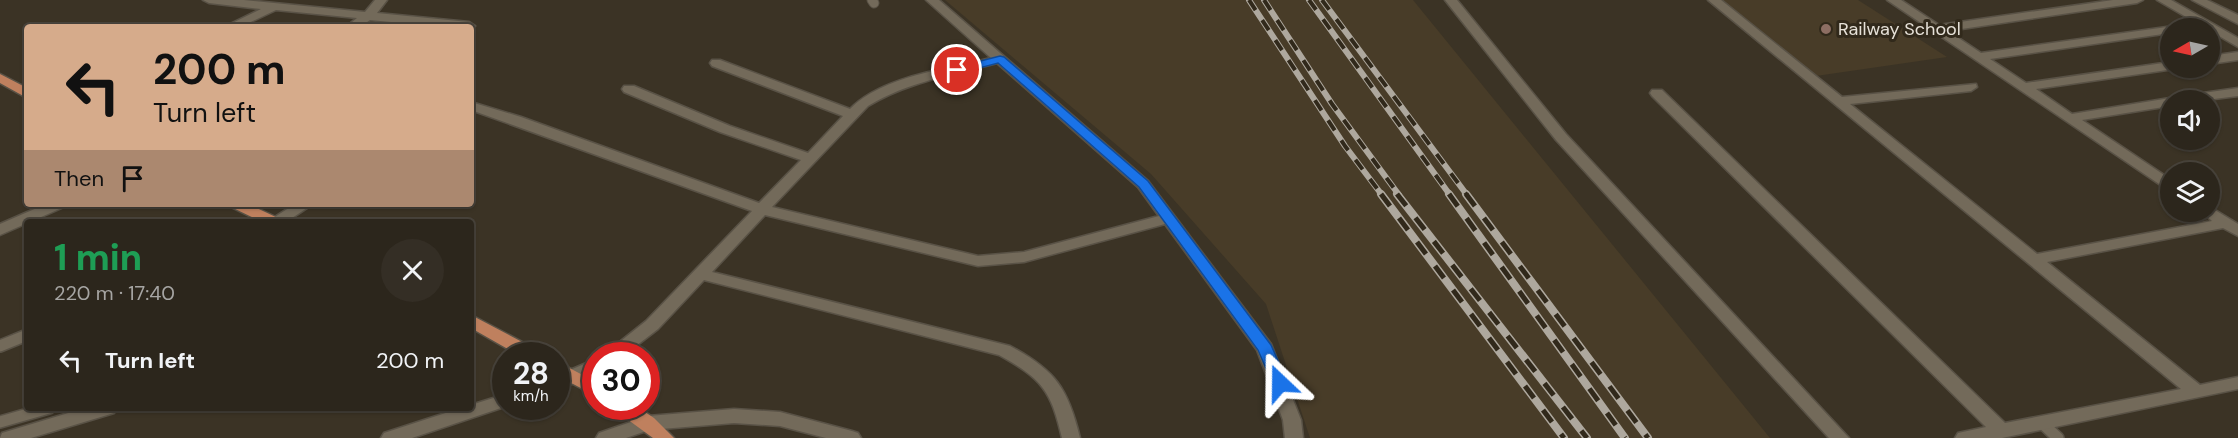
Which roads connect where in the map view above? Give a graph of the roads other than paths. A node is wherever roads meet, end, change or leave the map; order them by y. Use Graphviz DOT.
graph roads {
  1 [pos="209,0"];
  2 [pos="381,0"];
  3 [pos="932,0"];
  4 [pos="1451,0"];
  5 [pos="1714,0"];
  6 [pos="1893,0"];
  7 [pos="1900,0"];
  8 [pos="2137,0"];
  9 [pos="2163,0"];
  10 [pos="2198,0"];
  11 [pos="233,1"];
  12 [pos="274,7"];
  13 [pos="368,16"];
  14 [pos="2194,18"];
  15 [pos="2238,20"];
  16 [pos="237,24"];
  17 [pos="356,24"];
  18 [pos="449,24"];
  19 [pos="1938,28"];
  20 [pos="2160,31"];
  21 [pos="2220,33"];
  22 [pos="2238,44"];
  23 [pos="2238,56"];
  24 [pos="1980,57"];
  25 [pos="1000,59"];
  26 [pos="2220,59"];
  27 [pos="716,63"];
  28 [pos="2160,67"];
  29 [pos="0,78"];
  30 [pos="1971,87"];
  31 [pos="2025,87"];
  32 [pos="629,89"];
  33 [pos="24,92"];
  34 [pos="2238,92"];
  35 [pos="1657,93"];
  36 [pos="2220,95"];
  37 [pos="1840,101"];
  38 [pos="2160,104"];
  39 [pos="474,108"];
  40 [pos="851,114"];
  41 [pos="2070,118"];
  42 [pos="809,158"];
  43 [pos="2160,178"];
  44 [pos="52,207"];
  45 [pos="242,207"];
  46 [pos="301,207"];
  47 [pos="761,209"];
  48 [pos="1169,218"];
  49 [pos="24,219"];
  50 [pos="25,219"];
  51 [pos="268,219"];
  52 [pos="280,219"];
  53 [pos="2232,227"];
  54 [pos="0,230"];
  55 [pos="2036,259"];
  56 [pos="700,274"];
  57 [pos="474,323"];
  58 [pos="24,336"];
  59 [pos="509,342"];
  60 [pos="629,342"];
  61 [pos="0,346"];
  62 [pos="582,373"];
  63 [pos="570,374"];
  64 [pos="575,377"];
  65 [pos="570,379"];
  66 [pos="582,381"];
  67 [pos="2238,383"];
  68 [pos="2197,392"];
  69 [pos="492,405"];
  70 [pos="474,410"];
  71 [pos="38,411"];
  72 [pos="98,411"];
  73 [pos="472,411"];
  74 [pos="643,420"];
  75 [pos="0,422"];
  76 [pos="648,423"];
  77 [pos="2042,423"];
  78 [pos="2002,431"];
  79 [pos="8,438"];
  80 [pos="390,438"];
  81 [pos="605,438"];
  82 [pos="665,438"];
  83 [pos="852,438"];
  84 [pos="1071,438"];
  85 [pos="1294,438"];
  86 [pos="1840,438"];
  87 [pos="1964,438"];
  88 [pos="2058,438"];
  1 -- 11 [label="street"];
  2 -- 13 [label="street"];
  3 -- 25 [label="street"];
  4 -- 86 [label="street"];
  5 -- 37 [label="street"];
  6 -- 7 [label="street"];
  6 -- 19 [label="street"];
  8 -- 19 [label="street"];
  9 -- 14 [label="street"];
  10 -- 15 [label="street"];
  11 -- 12 [label="street"];
  12 -- 13 [label="street"];
  12 -- 16 [label="street"];
  13 -- 17 [label="street"];
  13 -- 18 [label="street"];
  19 -- 24 [label="street"];
  20 -- 24 [label="street"];
  21 -- 22 [label="street"];
  23 -- 26 [label="street"];
  24 -- 31 [label="street"];
  25 -- 40 [label="street"];
  25 -- 48 [label="street"];
  27 -- 40 [label="street"];
  28 -- 31 [label="street"];
  29 -- 33 [label="main road"];
  30 -- 37 [label="street"];
  31 -- 41 [label="street"];
  32 -- 42 [label="street"];
  34 -- 36 [label="street"];
  35 -- 78 [label="street"];
  37 -- 55 [label="street"];
  38 -- 41 [label="street"];
  39 -- 47 [label="street"];
  40 -- 42 [label="street"];
  41 -- 43 [label="street"];
  42 -- 47 [label="street"];
  44 -- 50 [label="street"];
  45 -- 51 [label="main road"];
  46 -- 52 [label="street"];
  47 -- 48 [label="street"];
  47 -- 56 [label="street"];
  48 -- 85 [label="street"];
  49 -- 54 [label="street"];
  53 -- 55 [label="street"];
  55 -- 68 [label="street"];
  56 -- 60 [label="street"];
  56 -- 84 [label="street"];
  57 -- 59 [label="main road"];
  58 -- 61 [label="lane"];
  62 -- 64 [label="street"];
  63 -- 64 [label="main road"];
  64 -- 65 [label="street"];
  64 -- 66 [label="main road"];
  67 -- 68 [label="street"];
  68 -- 77 [label="street"];
  69 -- 70 [label="street"];
  71 -- 75 [label="lane"];
  72 -- 79 [label="street"];
  73 -- 80 [label="street"];
  74 -- 76 [label="main road"];
  76 -- 81 [label="street"];
  76 -- 82 [label="main road"];
  76 -- 83 [label="street"];
  77 -- 78 [label="street"];
  77 -- 88 [label="lane"];
  78 -- 87 [label="street"];
}
